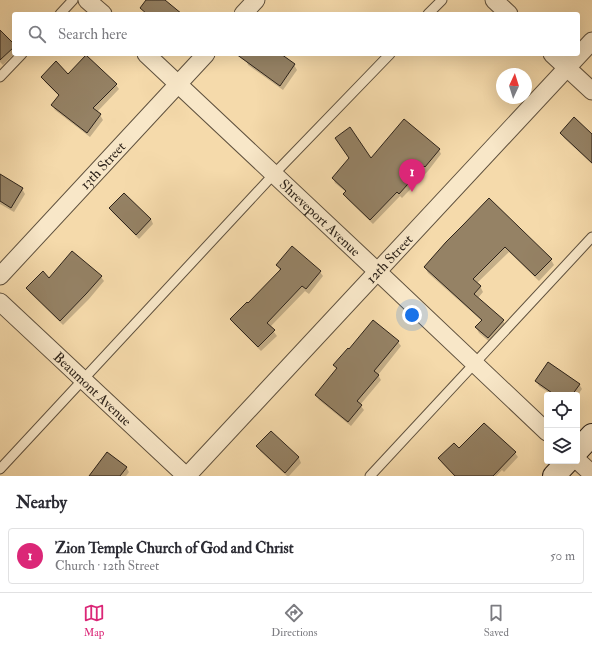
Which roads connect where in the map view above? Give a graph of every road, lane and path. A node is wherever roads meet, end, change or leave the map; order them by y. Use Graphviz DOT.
graph roads {
  1 [pos="73,0"];
  2 [pos="87,0"];
  3 [pos="256,0"];
  4 [pos="442,0"];
  5 [pos="494,0"];
  6 [pos="62,12"];
  7 [pos="100,12"];
  8 [pos="245,12"];
  9 [pos="430,12"];
  10 [pos="507,12"];
  11 [pos="592,41"];
  12 [pos="580,54"];
  13 [pos="20,56"];
  14 [pos="148,56"];
  15 [pos="204,56"];
  16 [pos="388,56"];
  17 [pos="554,56"];
  18 [pos="578,56"];
  19 [pos="567,68"];
  20 [pos="0,77"];
  21 [pos="178,84"];
  22 [pos="592,91"];
  23 [pos="274,174"];
  24 [pos="592,237"];
  25 [pos="378,272"];
  26 [pos="0,276"];
  27 [pos="0,302"];
  28 [pos="474,363"];
  29 [pos="84,380"];
  30 [pos="544,429"];
  31 [pos="592,435"];
  32 [pos="580,448"];
  33 [pos="580,463"];
  34 [pos="565,464"];
  35 [pos="0,469"];
  36 [pos="592,474"];
  37 [pos="186,476"];
  38 [pos="370,476"];
  39 [pos="554,476"];
  1 -- 6 [label="lane"];
  2 -- 7 [label="street"];
  3 -- 8 [label="street"];
  4 -- 9 [label="lane"];
  5 -- 10 [label="street"];
  11 -- 12 [label="street, 12th Street"];
  13 -- 20 [label="lane"];
  14 -- 21 [label="street, Shreveport Avenue"];
  15 -- 21 [label="street, 13th Street"];
  16 -- 23 [label="lane"];
  17 -- 19 [label="street"];
  18 -- 19 [label="street, 12th Street"];
  19 -- 22 [label="street"];
  19 -- 25 [label="street, 12th Street"];
  21 -- 23 [label="street, Shreveport Avenue"];
  21 -- 26 [label="street, 13th Street"];
  23 -- 25 [label="street, Shreveport Avenue"];
  23 -- 29 [label="lane"];
  24 -- 28 [label="lane"];
  25 -- 28 [label="street, Shreveport Avenue"];
  25 -- 37 [label="street, 12th Street"];
  27 -- 29 [label="street, Beaumont Avenue"];
  28 -- 30 [label="street, Shreveport Avenue"];
  28 -- 38 [label="lane"];
  29 -- 35 [label="lane"];
  29 -- 37 [label="street, Beaumont Avenue"];
  31 -- 32 [label="main road"];
  33 -- 36 [label="street"];
  34 -- 39 [label="main road"];
}
